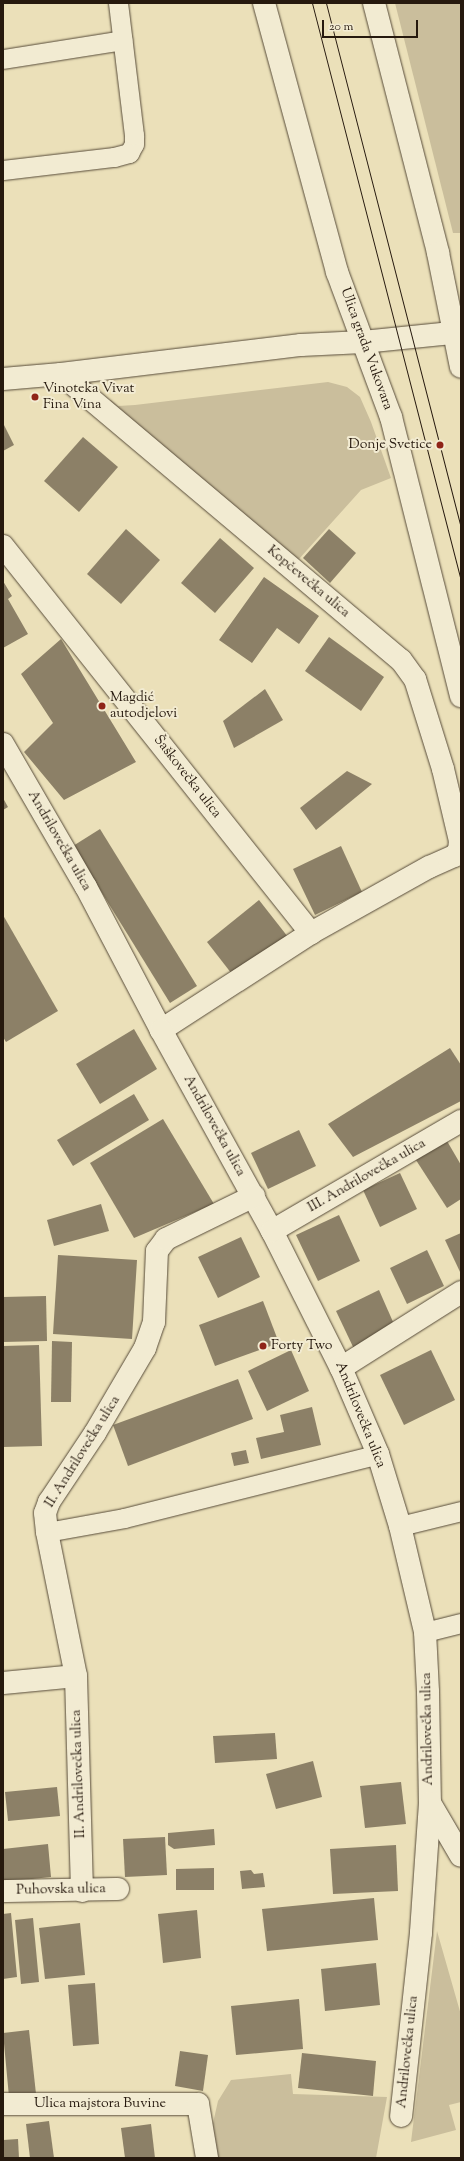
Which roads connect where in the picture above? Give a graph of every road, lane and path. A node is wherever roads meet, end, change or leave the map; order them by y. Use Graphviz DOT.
graph roads {
  1 [pos="118,3"];
  2 [pos="264,3"];
  3 [pos="374,3"];
  4 [pos="123,40"];
  5 [pos="3,58"];
  6 [pos="3,170"];
  7 [pos="457,332"];
  8 [pos="362,342"];
  9 [pos="461,367"];
  10 [pos="61,374"];
  11 [pos="3,380"];
  12 [pos="3,546"];
  13 [pos="461,696"];
  14 [pos="3,744"];
  15 [pos="311,933"];
  16 [pos="161,1030"];
  17 [pos="461,1121"];
  18 [pos="254,1196"];
  19 [pos="272,1231"];
  20 [pos="461,1292"];
  21 [pos="341,1368"];
  22 [pos="378,1454"];
  23 [pos="461,1511"];
  24 [pos="400,1526"];
  25 [pos="46,1532"];
  26 [pos="461,1623"];
  27 [pos="425,1632"];
  28 [pos="76,1676"];
  29 [pos="3,1683"];
  30 [pos="430,1803"];
  31 [pos="461,1856"];
  32 [pos="118,1889"];
  33 [pos="3,1891"];
  34 [pos="82,1891"];
  35 [pos="3,2104"];
  36 [pos="401,2116"];
  37 [pos="207,2158"];
  1 -- 4 [label="lane"];
  2 -- 8 [label="street, Ulica grada Vukovara"];
  3 -- 7 [label="street"];
  4 -- 5 [label="lane"];
  4 -- 6 [label="lane"];
  7 -- 8 [label="street"];
  7 -- 9 [label="street"];
  8 -- 10 [label="street"];
  8 -- 13 [label="street, Ulica grada Vukovara"];
  10 -- 11 [label="street"];
  10 -- 15 [label="street, Kopčevečka ulica"];
  12 -- 15 [label="street, Šaškovečka ulica"];
  14 -- 16 [label="street, Andrilovečka ulica"];
  15 -- 16 [label="street"];
  16 -- 18 [label="street, Andrilovečka ulica"];
  17 -- 19 [label="street, III. Andrilovečka ulica"];
  18 -- 19 [label="street, Andrilovečka ulica"];
  18 -- 25 [label="street, II. Andrilovečka ulica"];
  19 -- 21 [label="street, Andrilovečka ulica"];
  20 -- 21 [label="street"];
  21 -- 22 [label="street, Andrilovečka ulica"];
  22 -- 24 [label="street, Andrilovečka ulica"];
  22 -- 25 [label="lane"];
  23 -- 24 [label="lane"];
  24 -- 27 [label="street, Andrilovečka ulica"];
  25 -- 28 [label="street, II. Andrilovečka ulica"];
  26 -- 27 [label="lane"];
  27 -- 30 [label="street, Andrilovečka ulica"];
  28 -- 29 [label="street"];
  28 -- 34 [label="street, II. Andrilovečka ulica"];
  30 -- 31 [label="street"];
  30 -- 36 [label="street, Andrilovečka ulica"];
  32 -- 34 [label="street, Puhovska ulica"];
  33 -- 34 [label="street, Puhovska ulica"];
  35 -- 37 [label="street, Ulica majstora Buvine"];
}
